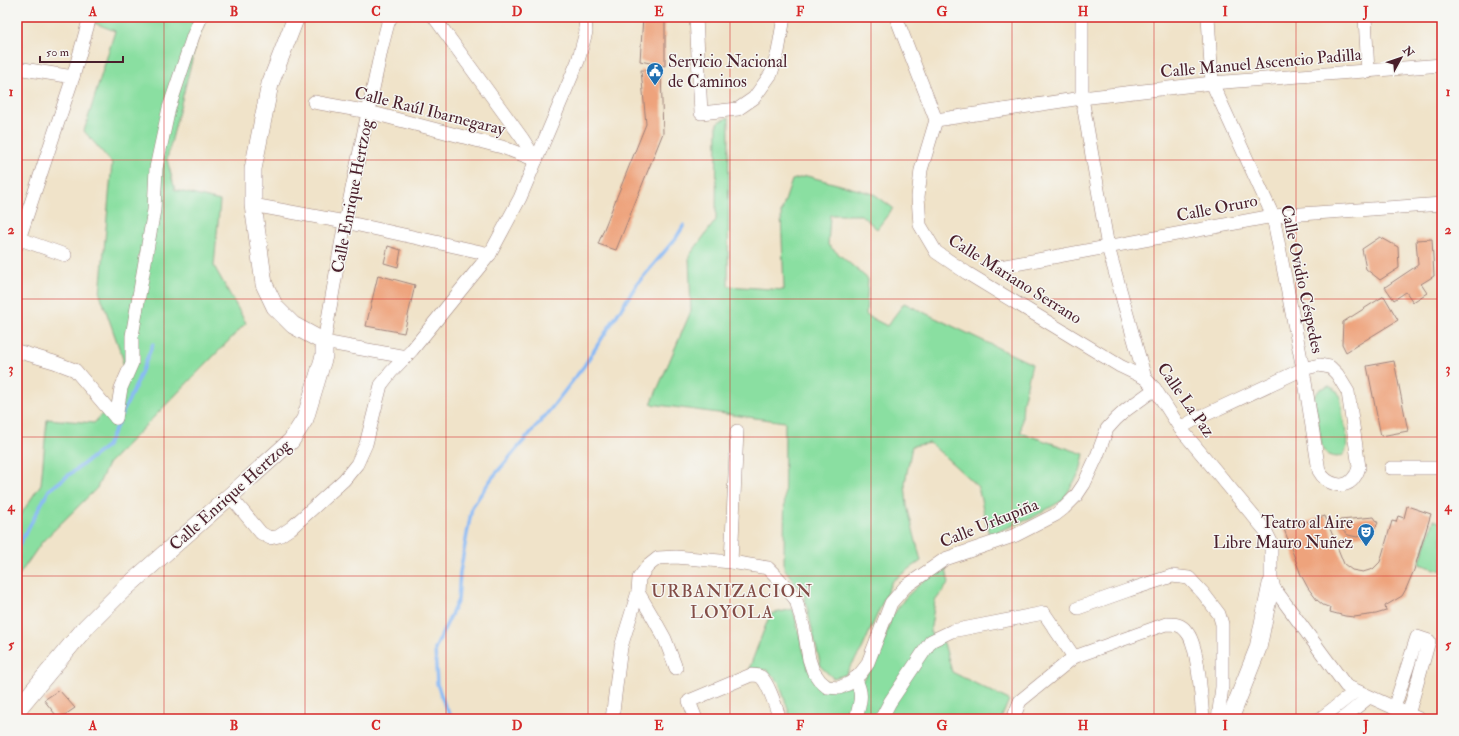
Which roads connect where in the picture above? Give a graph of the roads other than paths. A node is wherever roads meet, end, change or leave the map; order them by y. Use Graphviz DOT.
graph roads {
  1 [pos="90,17"];
  2 [pos="201,17"];
  3 [pos="296,17"];
  4 [pos="391,17"];
  5 [pos="434,17"];
  6 [pos="575,17"];
  7 [pos="585,17"];
  8 [pos="696,17"];
  9 [pos="784,17"];
  10 [pos="896,17"];
  11 [pos="1082,17"];
  12 [pos="1208,17"];
  13 [pos="1365,17"];
  14 [pos="586,32"];
  15 [pos="1442,65"];
  16 [pos="17,68"];
  17 [pos="1368,72"];
  18 [pos="73,77"];
  19 [pos="1212,83"];
  20 [pos="1082,98"];
  21 [pos="314,102"];
  22 [pos="369,112"];
  23 [pos="936,120"];
  24 [pos="536,160"];
  25 [pos="1442,204"];
  26 [pos="253,205"];
  27 [pos="1273,216"];
  28 [pos="345,222"];
  29 [pos="18,241"];
  30 [pos="1108,247"];
  31 [pos="490,254"];
  32 [pos="65,255"];
  33 [pos="1000,267"];
  34 [pos="324,342"];
  35 [pos="17,351"];
  36 [pos="406,357"];
  37 [pos="1303,369"];
  38 [pos="1145,378"];
  39 [pos="1155,389"];
  40 [pos="1180,428"];
  41 [pos="738,431"];
  42 [pos="1391,468"];
  43 [pos="1442,468"];
  44 [pos="230,496"];
  45 [pos="731,562"];
  46 [pos="1271,584"];
  47 [pos="638,592"];
  48 [pos="1078,608"];
  49 [pos="1074,657"];
  50 [pos="676,668"];
  51 [pos="855,678"];
  52 [pos="1356,691"];
  53 [pos="1369,697"];
  54 [pos="1394,708"];
  55 [pos="17,710"];
  56 [pos="1415,718"];
  57 [pos="612,719"];
  58 [pos="696,719"];
  59 [pos="780,719"];
  60 [pos="856,719"];
  61 [pos="881,719"];
  62 [pos="1013,719"];
  63 [pos="1203,719"];
  64 [pos="1218,719"];
  65 [pos="1230,719"];
  66 [pos="1320,719"];
  67 [pos="1342,719"];
  1 -- 18 [label="street"];
  2 -- 35 [label="street"];
  3 -- 26 [label="street"];
  4 -- 22 [label="street, Calle Enrique Hertzog"];
  5 -- 24 [label="street"];
  6 -- 14 [label="street"];
  7 -- 14 [label="street"];
  8 -- 9 [label="street"];
  10 -- 23 [label="street"];
  11 -- 20 [label="street, Calle La Paz"];
  12 -- 19 [label="street, Calle Ovidio Céspedes"];
  13 -- 17 [label="street"];
  14 -- 24 [label="street"];
  15 -- 17 [label="street, Calle Manuel Ascencio Padilla"];
  16 -- 18 [label="street"];
  17 -- 19 [label="street, Calle Manuel Ascencio Padilla"];
  18 -- 29 [label="street"];
  19 -- 20 [label="street, Calle Manuel Ascencio Padilla"];
  19 -- 27 [label="street, Calle Ovidio Céspedes"];
  20 -- 23 [label="street, Calle Manuel Ascencio Padilla"];
  20 -- 30 [label="street, Calle La Paz"];
  21 -- 22 [label="street, Calle Raúl Ibarnegaray"];
  22 -- 24 [label="street, Calle Raúl Ibarnegaray"];
  22 -- 28 [label="street, Calle Enrique Hertzog"];
  23 -- 38 [label="street, Calle Mariano Serrano"];
  24 -- 31 [label="street"];
  25 -- 27 [label="street, Calle Oruro"];
  26 -- 28 [label="street"];
  26 -- 34 [label="street"];
  27 -- 30 [label="street, Calle Oruro"];
  27 -- 37 [label="street, Calle Ovidio Céspedes"];
  28 -- 31 [label="street"];
  28 -- 34 [label="street, Calle Enrique Hertzog"];
  29 -- 32 [label="street"];
  30 -- 33 [label="street, Calle Oruro"];
  30 -- 38 [label="street, Calle La Paz"];
  31 -- 36 [label="street"];
  34 -- 36 [label="street"];
  34 -- 44 [label="street, Calle Enrique Hertzog"];
  36 -- 44 [label="street"];
  37 -- 37 [label="street, Calle Ovidio Céspedes"];
  37 -- 40 [label="street"];
  38 -- 39 [label="street, Calle La Paz"];
  39 -- 40 [label="street, Calle La Paz"];
  39 -- 51 [label="street, Calle Urkupiña"];
  40 -- 46 [label="street, Calle La Paz"];
  41 -- 45 [label="street"];
  42 -- 43 [label="street"];
  44 -- 55 [label="street, Calle Enrique Hertzog"];
  45 -- 47 [label="street, Calle Urkupiña"];
  45 -- 51 [label="street, Calle Urkupiña"];
  46 -- 52 [label="street"];
  46 -- 65 [label="street"];
  47 -- 50 [label="street"];
  47 -- 57 [label="street, Calle Urkupiña"];
  48 -- 64 [label="street"];
  49 -- 61 [label="street"];
  49 -- 62 [label="street"];
  49 -- 63 [label="street"];
  51 -- 60 [label="street"];
  52 -- 53 [label="street"];
  52 -- 66 [label="street"];
  53 -- 54 [label="street"];
  53 -- 67 [label="street"];
  54 -- 56 [label="street"];
  54 -- 56 [label="street"];
  58 -- 59 [label="street"];
}
